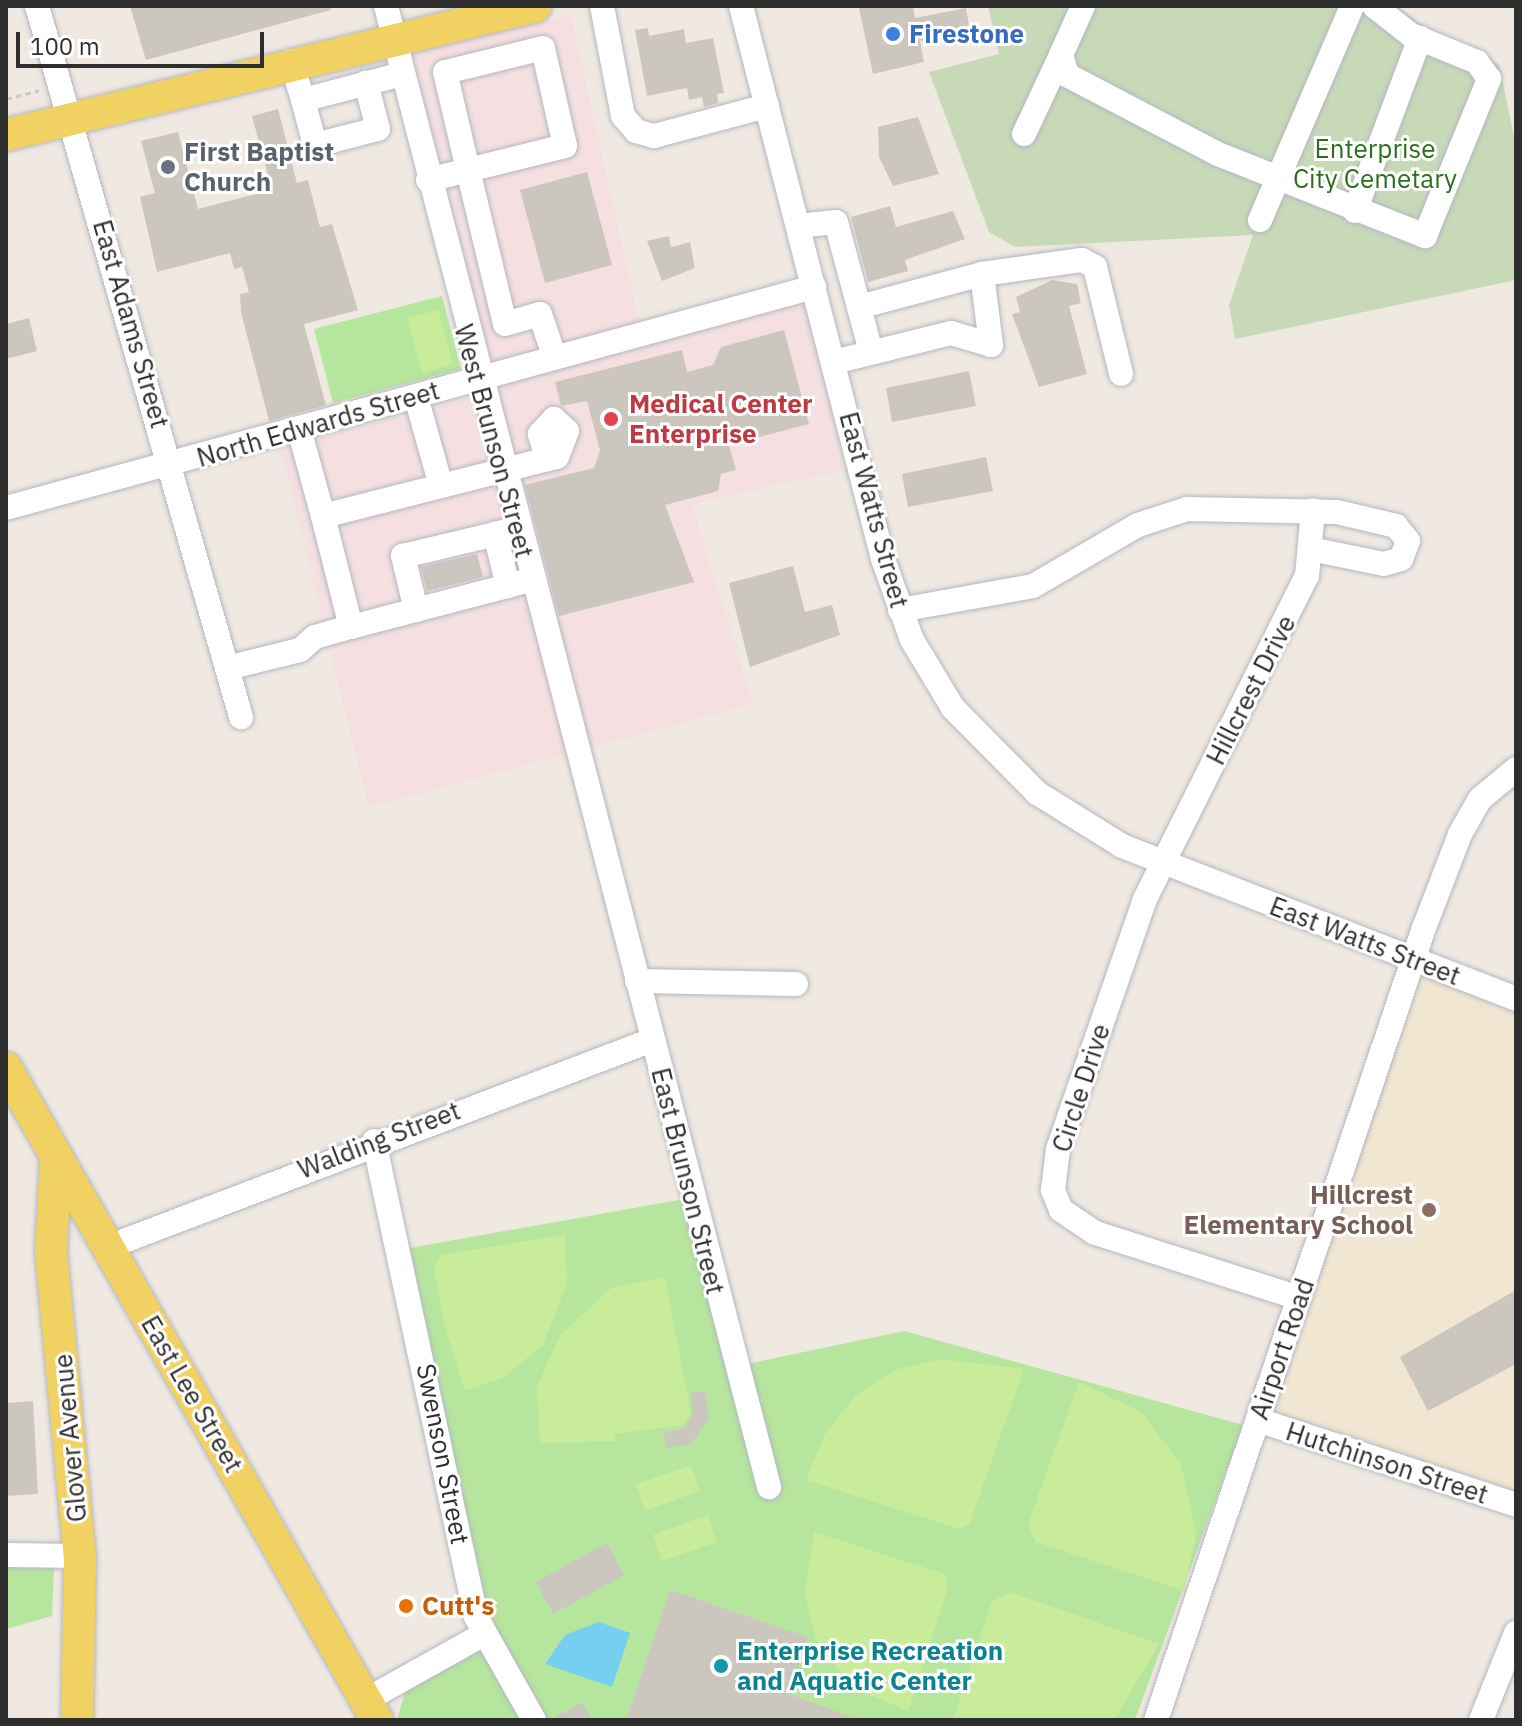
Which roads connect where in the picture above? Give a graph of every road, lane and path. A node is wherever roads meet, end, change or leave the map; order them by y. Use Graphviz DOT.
graph roads {
  1 [pos="37,6"];
  2 [pos="536,6"];
  3 [pos="602,6"];
  4 [pos="741,6"];
  5 [pos="1083,6"];
  6 [pos="1352,6"];
  7 [pos="1374,6"];
  8 [pos="463,13"];
  9 [pos="389,21"];
  10 [pos="1420,38"];
  11 [pos="1061,55"];
  12 [pos="291,61"];
  13 [pos="402,74"];
  14 [pos="366,83"];
  15 [pos="43,89"];
  16 [pos="6,99"];
  17 [pos="303,100"];
  18 [pos="767,106"];
  19 [pos="69,117"];
  20 [pos="1024,134"];
  21 [pos="6,135"];
  22 [pos="468,170"];
  23 [pos="428,180"];
  24 [pos="1282,181"];
  25 [pos="1355,211"];
  26 [pos="1260,220"];
  27 [pos="798,226"];
  28 [pos="982,274"];
  29 [pos="814,287"];
  30 [pos="859,307"];
  31 [pos="871,352"];
  32 [pos="555,358"];
  33 [pos="834,362"];
  34 [pos="1121,374"];
  35 [pos="477,379"];
  36 [pos="416,397"];
  37 [pos="299,429"];
  38 [pos="547,459"];
  39 [pos="172,465"];
  40 [pos="501,472"];
  41 [pos="441,486"];
  42 [pos="6,508"];
  43 [pos="1313,510"];
  44 [pos="323,516"];
  45 [pos="506,531"];
  46 [pos="1315,550"];
  47 [pos="519,583"];
  48 [pos="416,610"];
  49 [pos="900,610"];
  50 [pos="351,627"];
  51 [pos="227,668"];
  52 [pos="241,717"];
  53 [pos="1516,769"];
  54 [pos="1163,864"];
  55 [pos="609,875"];
  56 [pos="1413,959"];
  57 [pos="637,981"];
  58 [pos="796,984"];
  59 [pos="1516,999"];
  60 [pos="652,1040"];
  61 [pos="6,1068"];
  62 [pos="374,1141"];
  63 [pos="56,1157"];
  64 [pos="108,1247"];
  65 [pos="1299,1298"];
  66 [pos="1258,1420"];
  67 [pos="769,1487"];
  68 [pos="1516,1505"];
  69 [pos="6,1555"];
  70 [pos="80,1556"];
  71 [pos="1516,1633"];
  72 [pos="484,1634"];
  73 [pos="372,1710"];
  74 [pos="77,1720"];
  75 [pos="534,1720"];
  76 [pos="1156,1720"];
  77 [pos="1481,1720"];
  1 -- 19 [label="street, East Adams Street"];
  2 -- 8 [label="main road"];
  3 -- 18 [label="street"];
  4 -- 18 [label="street, East Watts Street"];
  5 -- 11 [label="street"];
  6 -- 24 [label="street"];
  7 -- 10 [label="street"];
  8 -- 9 [label="main road"];
  9 -- 12 [label="main road"];
  9 -- 13 [label="street, West Brunson Street"];
  10 -- 25 [label="street"];
  10 -- 25 [label="street"];
  11 -- 20 [label="street"];
  11 -- 24 [label="street"];
  12 -- 17 [label="street"];
  12 -- 19 [label="main road"];
  13 -- 14 [label="street"];
  13 -- 23 [label="street, West Brunson Street"];
  14 -- 17 [label="street"];
  14 -- 17 [label="street"];
  15 -- 16 [label="path"];
  18 -- 27 [label="street, East Watts Street"];
  19 -- 21 [label="main road"];
  19 -- 39 [label="street, East Adams Street"];
  22 -- 22 [label="street"];
  22 -- 23 [label="street"];
  22 -- 32 [label="street"];
  23 -- 35 [label="street, West Brunson Street"];
  24 -- 25 [label="street"];
  24 -- 26 [label="street"];
  27 -- 29 [label="street, East Watts Street"];
  27 -- 30 [label="street"];
  28 -- 30 [label="street"];
  28 -- 31 [label="street"];
  28 -- 34 [label="street"];
  29 -- 32 [label="street, North Edwards Street"];
  29 -- 33 [label="street, East Watts Street"];
  30 -- 31 [label="street"];
  31 -- 33 [label="street"];
  32 -- 35 [label="street, North Edwards Street"];
  33 -- 49 [label="street, East Watts Street"];
  35 -- 36 [label="street, North Edwards Street"];
  35 -- 40 [label="street, West Brunson Street"];
  36 -- 37 [label="street, North Edwards Street"];
  36 -- 41 [label="street"];
  37 -- 39 [label="street, North Edwards Street"];
  37 -- 44 [label="street"];
  38 -- 40 [label="street"];
  39 -- 42 [label="street, North Edwards Street"];
  39 -- 51 [label="street, East Adams Street"];
  40 -- 41 [label="street"];
  40 -- 45 [label="street, West Brunson Street"];
  41 -- 44 [label="street"];
  43 -- 46 [label="street, Hillcrest Drive"];
  43 -- 46 [label="street"];
  43 -- 49 [label="street"];
  44 -- 50 [label="street"];
  45 -- 47 [label="street, West Brunson Street"];
  45 -- 48 [label="street"];
  46 -- 54 [label="street, Hillcrest Drive"];
  47 -- 48 [label="street"];
  47 -- 55 [label="street, West Brunson Street"];
  48 -- 50 [label="street"];
  49 -- 54 [label="street, East Watts Street"];
  50 -- 51 [label="street"];
  51 -- 52 [label="street, East Adams Street"];
  53 -- 56 [label="street, Airport Road"];
  54 -- 56 [label="street, East Watts Street"];
  54 -- 65 [label="street, Circle Drive"];
  55 -- 57 [label="street, East Brunson Street"];
  56 -- 59 [label="street, East Watts Street"];
  56 -- 65 [label="street, Airport Road"];
  57 -- 58 [label="street"];
  57 -- 60 [label="street, East Brunson Street"];
  60 -- 62 [label="street, Walding Street"];
  60 -- 67 [label="street, East Brunson Street"];
  61 -- 63 [label="main road, East Lee Street"];
  62 -- 64 [label="street, Walding Street"];
  62 -- 72 [label="street, Swenson Street"];
  63 -- 64 [label="main road, East Lee Street"];
  63 -- 70 [label="main road, Glover Avenue"];
  64 -- 73 [label="main road, East Lee Street"];
  65 -- 66 [label="street, Airport Road"];
  66 -- 68 [label="street, Hutchinson Street"];
  66 -- 76 [label="street, Airport Road"];
  69 -- 70 [label="street"];
  70 -- 74 [label="main road, Glover Avenue"];
  71 -- 77 [label="street"];
  72 -- 73 [label="street"];
  72 -- 75 [label="street, Swenson Street"];
}
